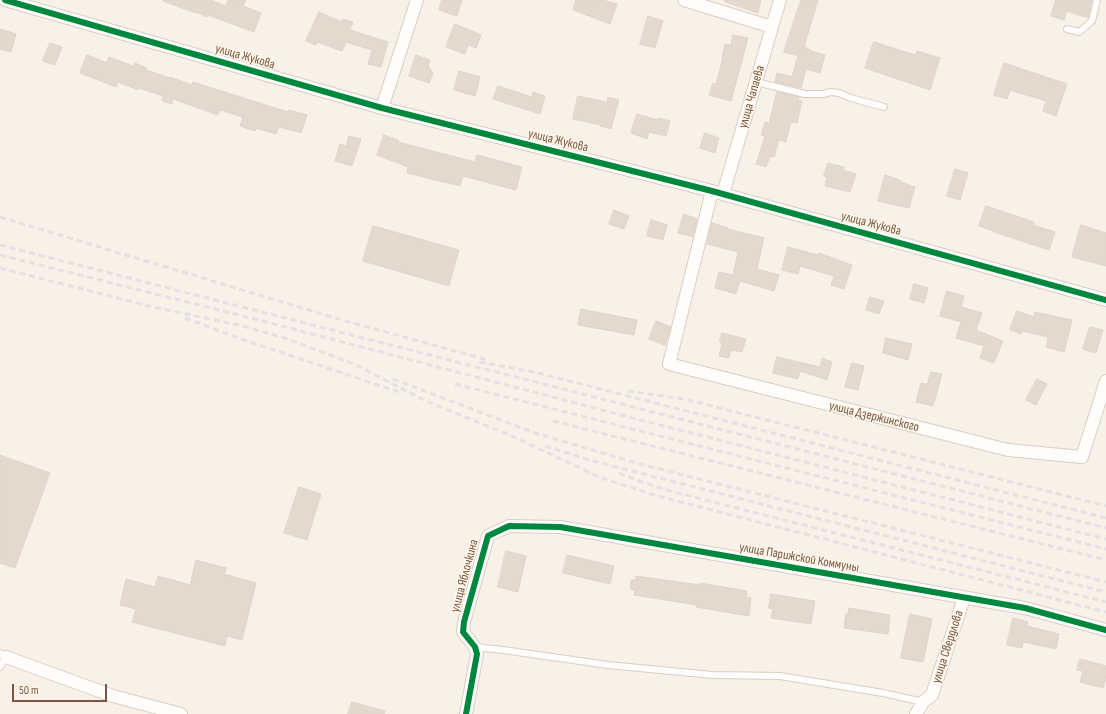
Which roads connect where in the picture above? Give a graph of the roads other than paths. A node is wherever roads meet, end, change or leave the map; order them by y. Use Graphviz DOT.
graph roads {
  1 [pos="5,0"];
  2 [pos="418,0"];
  3 [pos="684,0"];
  4 [pos="780,0"];
  5 [pos="1097,0"];
  6 [pos="772,27"];
  7 [pos="1067,29"];
  8 [pos="756,82"];
  9 [pos="884,107"];
  10 [pos="382,108"];
  11 [pos="717,192"];
  12 [pos="1106,300"];
  13 [pos="669,364"];
  14 [pos="1106,382"];
  15 [pos="488,536"];
  16 [pos="964,598"];
  17 [pos="1106,630"];
  18 [pos="475,647"];
  19 [pos="2,659"];
  20 [pos="923,702"];
  21 [pos="182,714"];
  22 [pos="466,714"];
  23 [pos="916,714"];
  1 -- 10 [label="street, улица Жукова"];
  2 -- 10 [label="street"];
  3 -- 6 [label="street"];
  4 -- 6 [label="street, улица Чапаева"];
  5 -- 7 [label="lane"];
  6 -- 8 [label="street, улица Чапаева"];
  8 -- 9 [label="lane"];
  8 -- 11 [label="street, улица Чапаева"];
  10 -- 11 [label="street, улица Жукова"];
  11 -- 12 [label="street, улица Жукова"];
  11 -- 13 [label="street, улица Чапаева"];
  13 -- 14 [label="street, улица Дзержинского"];
  15 -- 16 [label="street, улица Парижской Коммуны"];
  15 -- 18 [label="street, улица Яблочкина"];
  16 -- 17 [label="street, улица Парижской Коммуны"];
  16 -- 20 [label="street, улица Свердлова"];
  18 -- 20 [label="lane"];
  18 -- 22 [label="street"];
  19 -- 21 [label="street"];
  20 -- 23 [label="street, улица Свердлова"];
}
